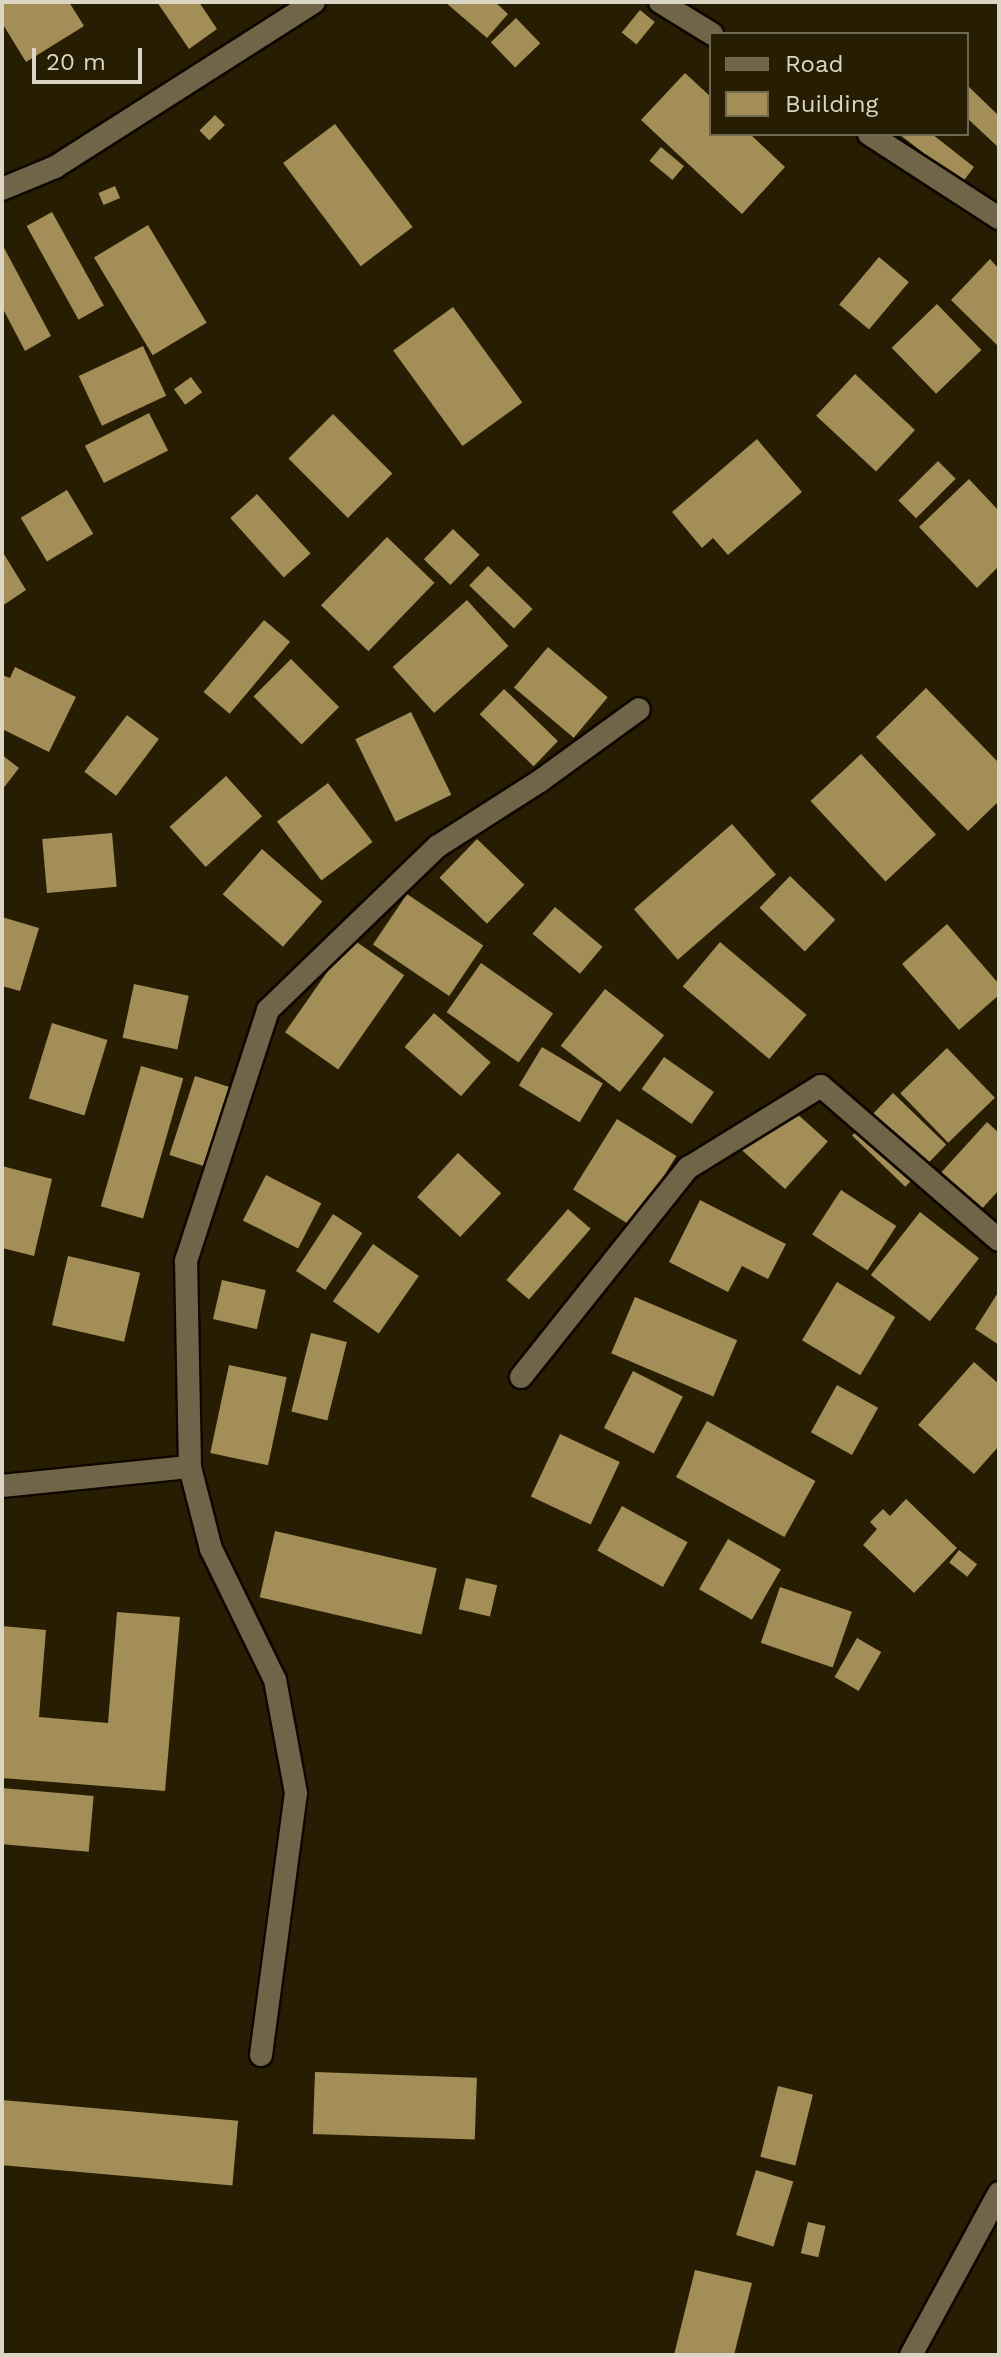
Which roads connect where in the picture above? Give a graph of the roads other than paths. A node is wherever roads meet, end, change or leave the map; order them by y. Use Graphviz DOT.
graph roads {
  1 [pos="314,2"];
  2 [pos="660,2"];
  3 [pos="709,32"];
  4 [pos="872,136"];
  5 [pos="2,189"];
  6 [pos="999,218"];
  7 [pos="639,709"];
  8 [pos="999,1240"];
  9 [pos="521,1377"];
  10 [pos="190,1467"];
  11 [pos="2,1486"];
  12 [pos="261,2055"];
  13 [pos="999,2193"];
  14 [pos="911,2355"];
  1 -- 5 [label="street"];
  2 -- 3 [label="street"];
  4 -- 6 [label="street"];
  7 -- 10 [label="street"];
  8 -- 9 [label="street"];
  10 -- 11 [label="street"];
  10 -- 12 [label="street"];
  13 -- 14 [label="street"];
}
